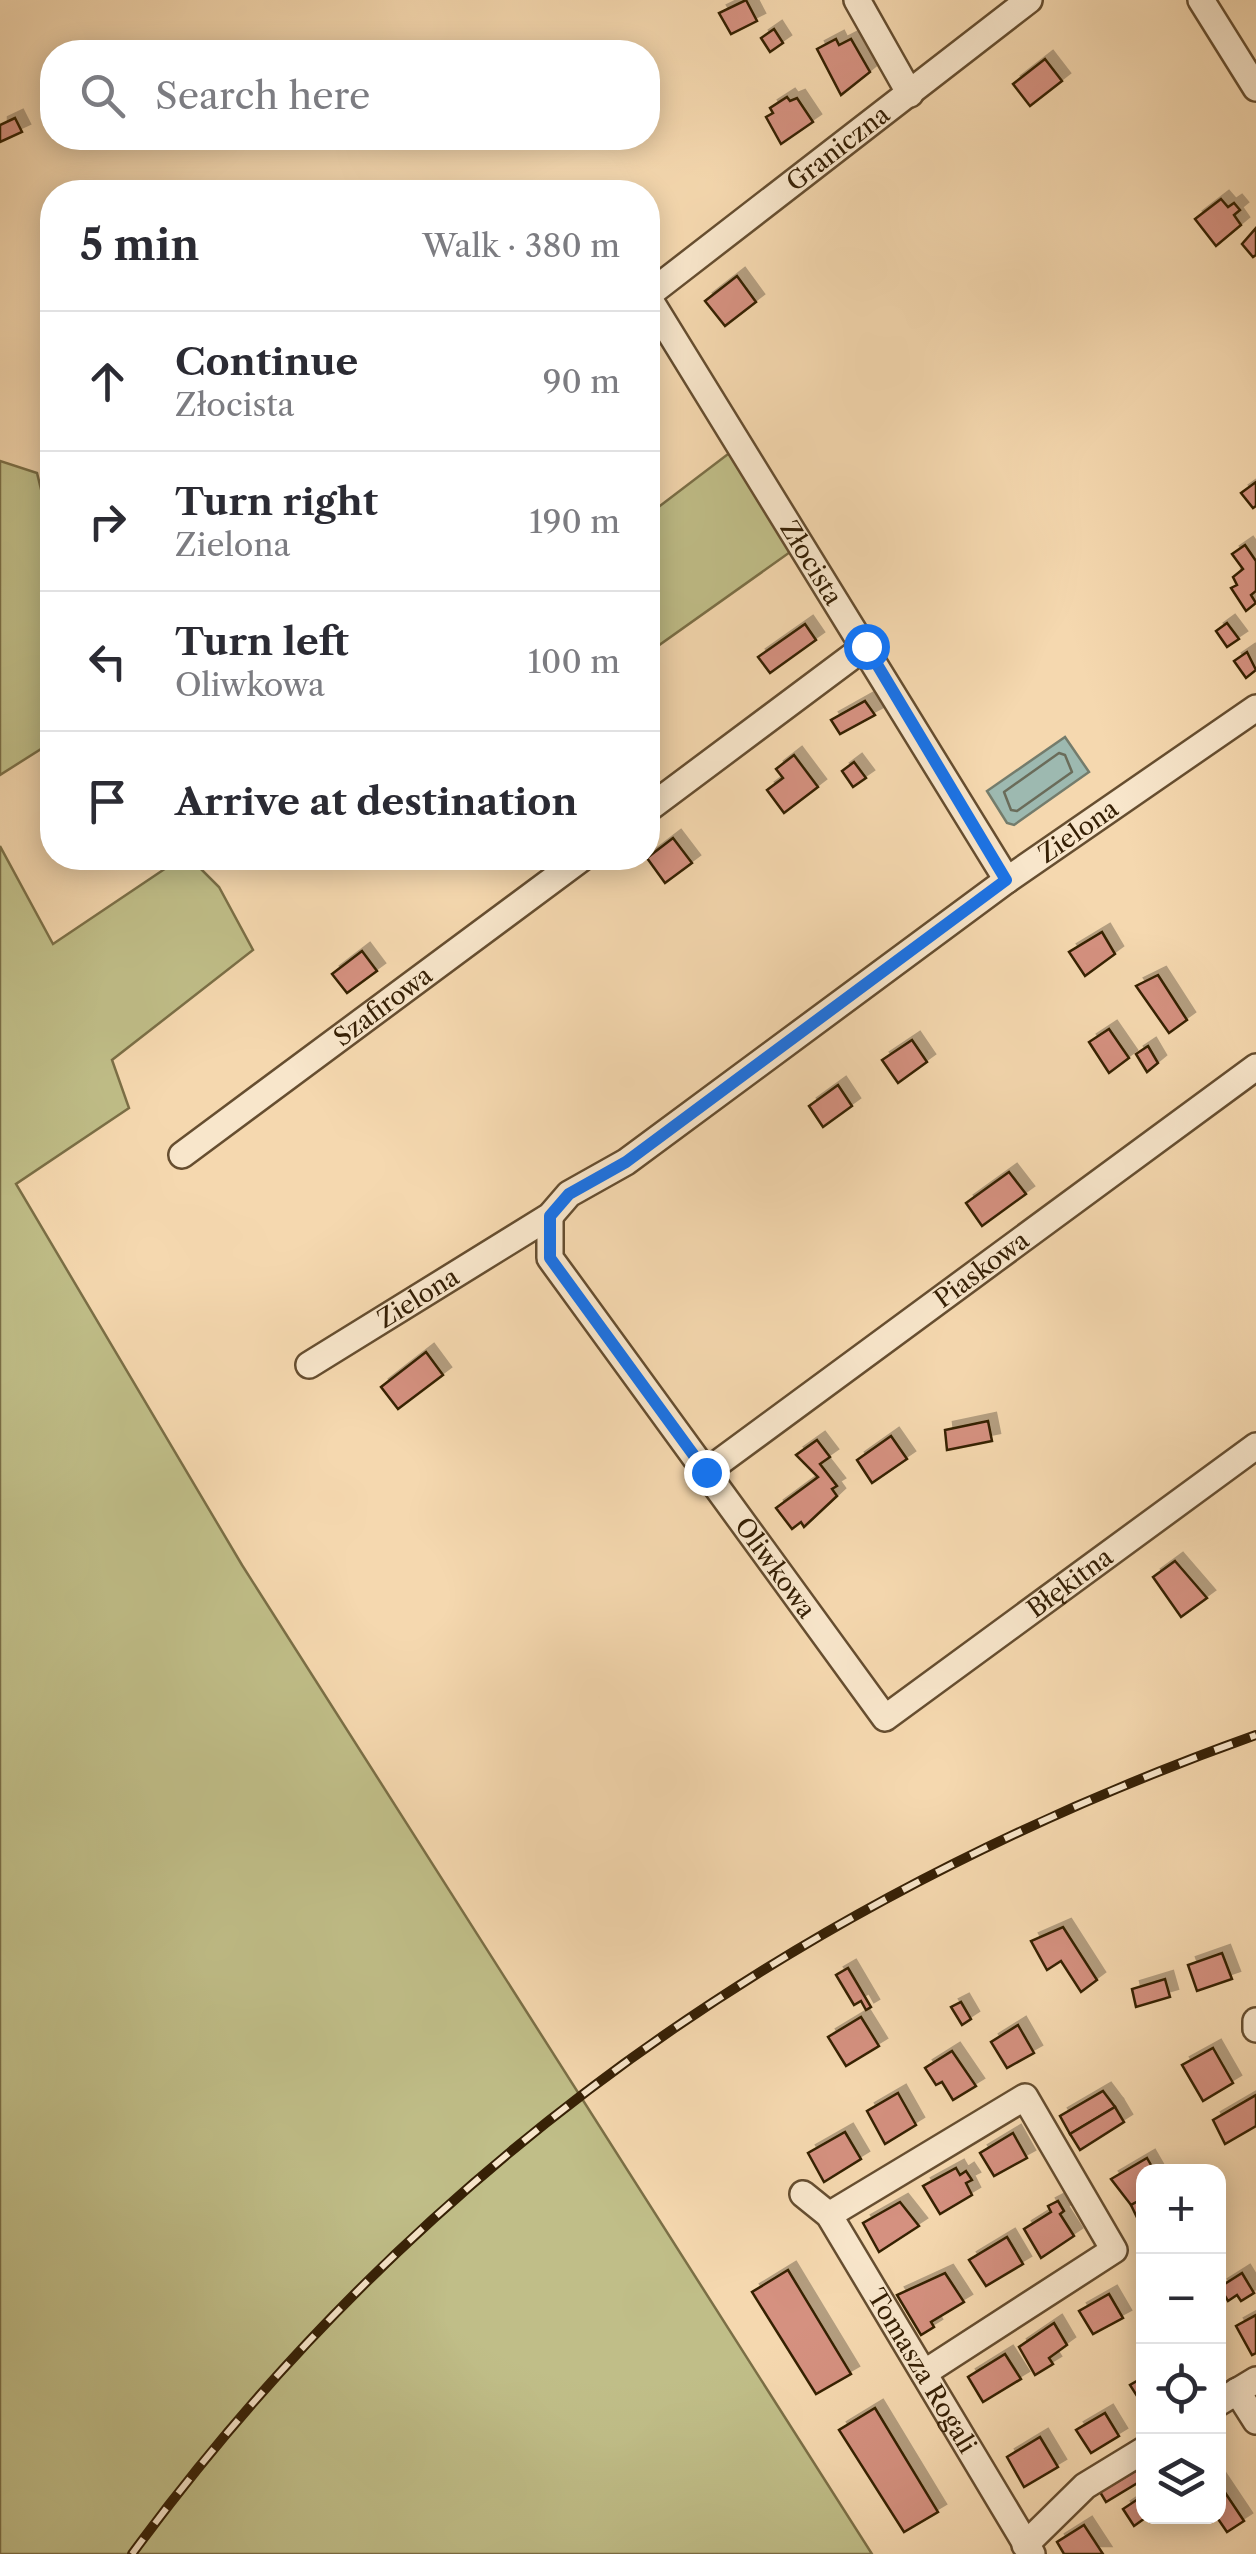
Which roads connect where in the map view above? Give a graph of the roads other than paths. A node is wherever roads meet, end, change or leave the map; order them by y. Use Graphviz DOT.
graph roads {
  1 [pos="857,0"];
  2 [pos="1028,0"];
  3 [pos="1201,0"];
  4 [pos="1256,88"];
  5 [pos="910,94"];
  6 [pos="660,287"];
  7 [pos="660,315"];
  8 [pos="866,646"];
  9 [pos="1256,708"];
  10 [pos="660,800"];
  11 [pos="566,870"];
  12 [pos="1006,880"];
  13 [pos="1256,1067"];
  14 [pos="182,1155"];
  15 [pos="550,1216"];
  16 [pos="309,1364"];
  17 [pos="1256,1446"];
  18 [pos="706,1472"];
  19 [pos="885,1718"];
  20 [pos="803,2194"];
  21 [pos="830,2215"];
  22 [pos="924,2373"];
  23 [pos="1237,2391"];
  24 [pos="1256,2421"];
  25 [pos="1136,2455"];
  26 [pos="1028,2550"];
  1 -- 5 [label="street"];
  2 -- 5 [label="street, Graniczna"];
  3 -- 4 [label="street"];
  5 -- 6 [label="street, Graniczna"];
  7 -- 8 [label="street, Złocista"];
  8 -- 10 [label="street"];
  8 -- 12 [label="street, Złocista"];
  9 -- 12 [label="street, Zielona"];
  11 -- 14 [label="street, Szafirowa"];
  12 -- 15 [label="street, Zielona"];
  13 -- 18 [label="street, Piaskowa"];
  15 -- 16 [label="street, Zielona"];
  15 -- 18 [label="street, Oliwkowa"];
  17 -- 19 [label="street, Błękitna"];
  18 -- 19 [label="street, Oliwkowa"];
  20 -- 21 [label="street, Tomasza Rogali"];
  21 -- 22 [label="street, Tomasza Rogali"];
  21 -- 22 [label="street"];
  22 -- 26 [label="street, Tomasza Rogali"];
  23 -- 24 [label="street"];
  25 -- 26 [label="street"];
}
